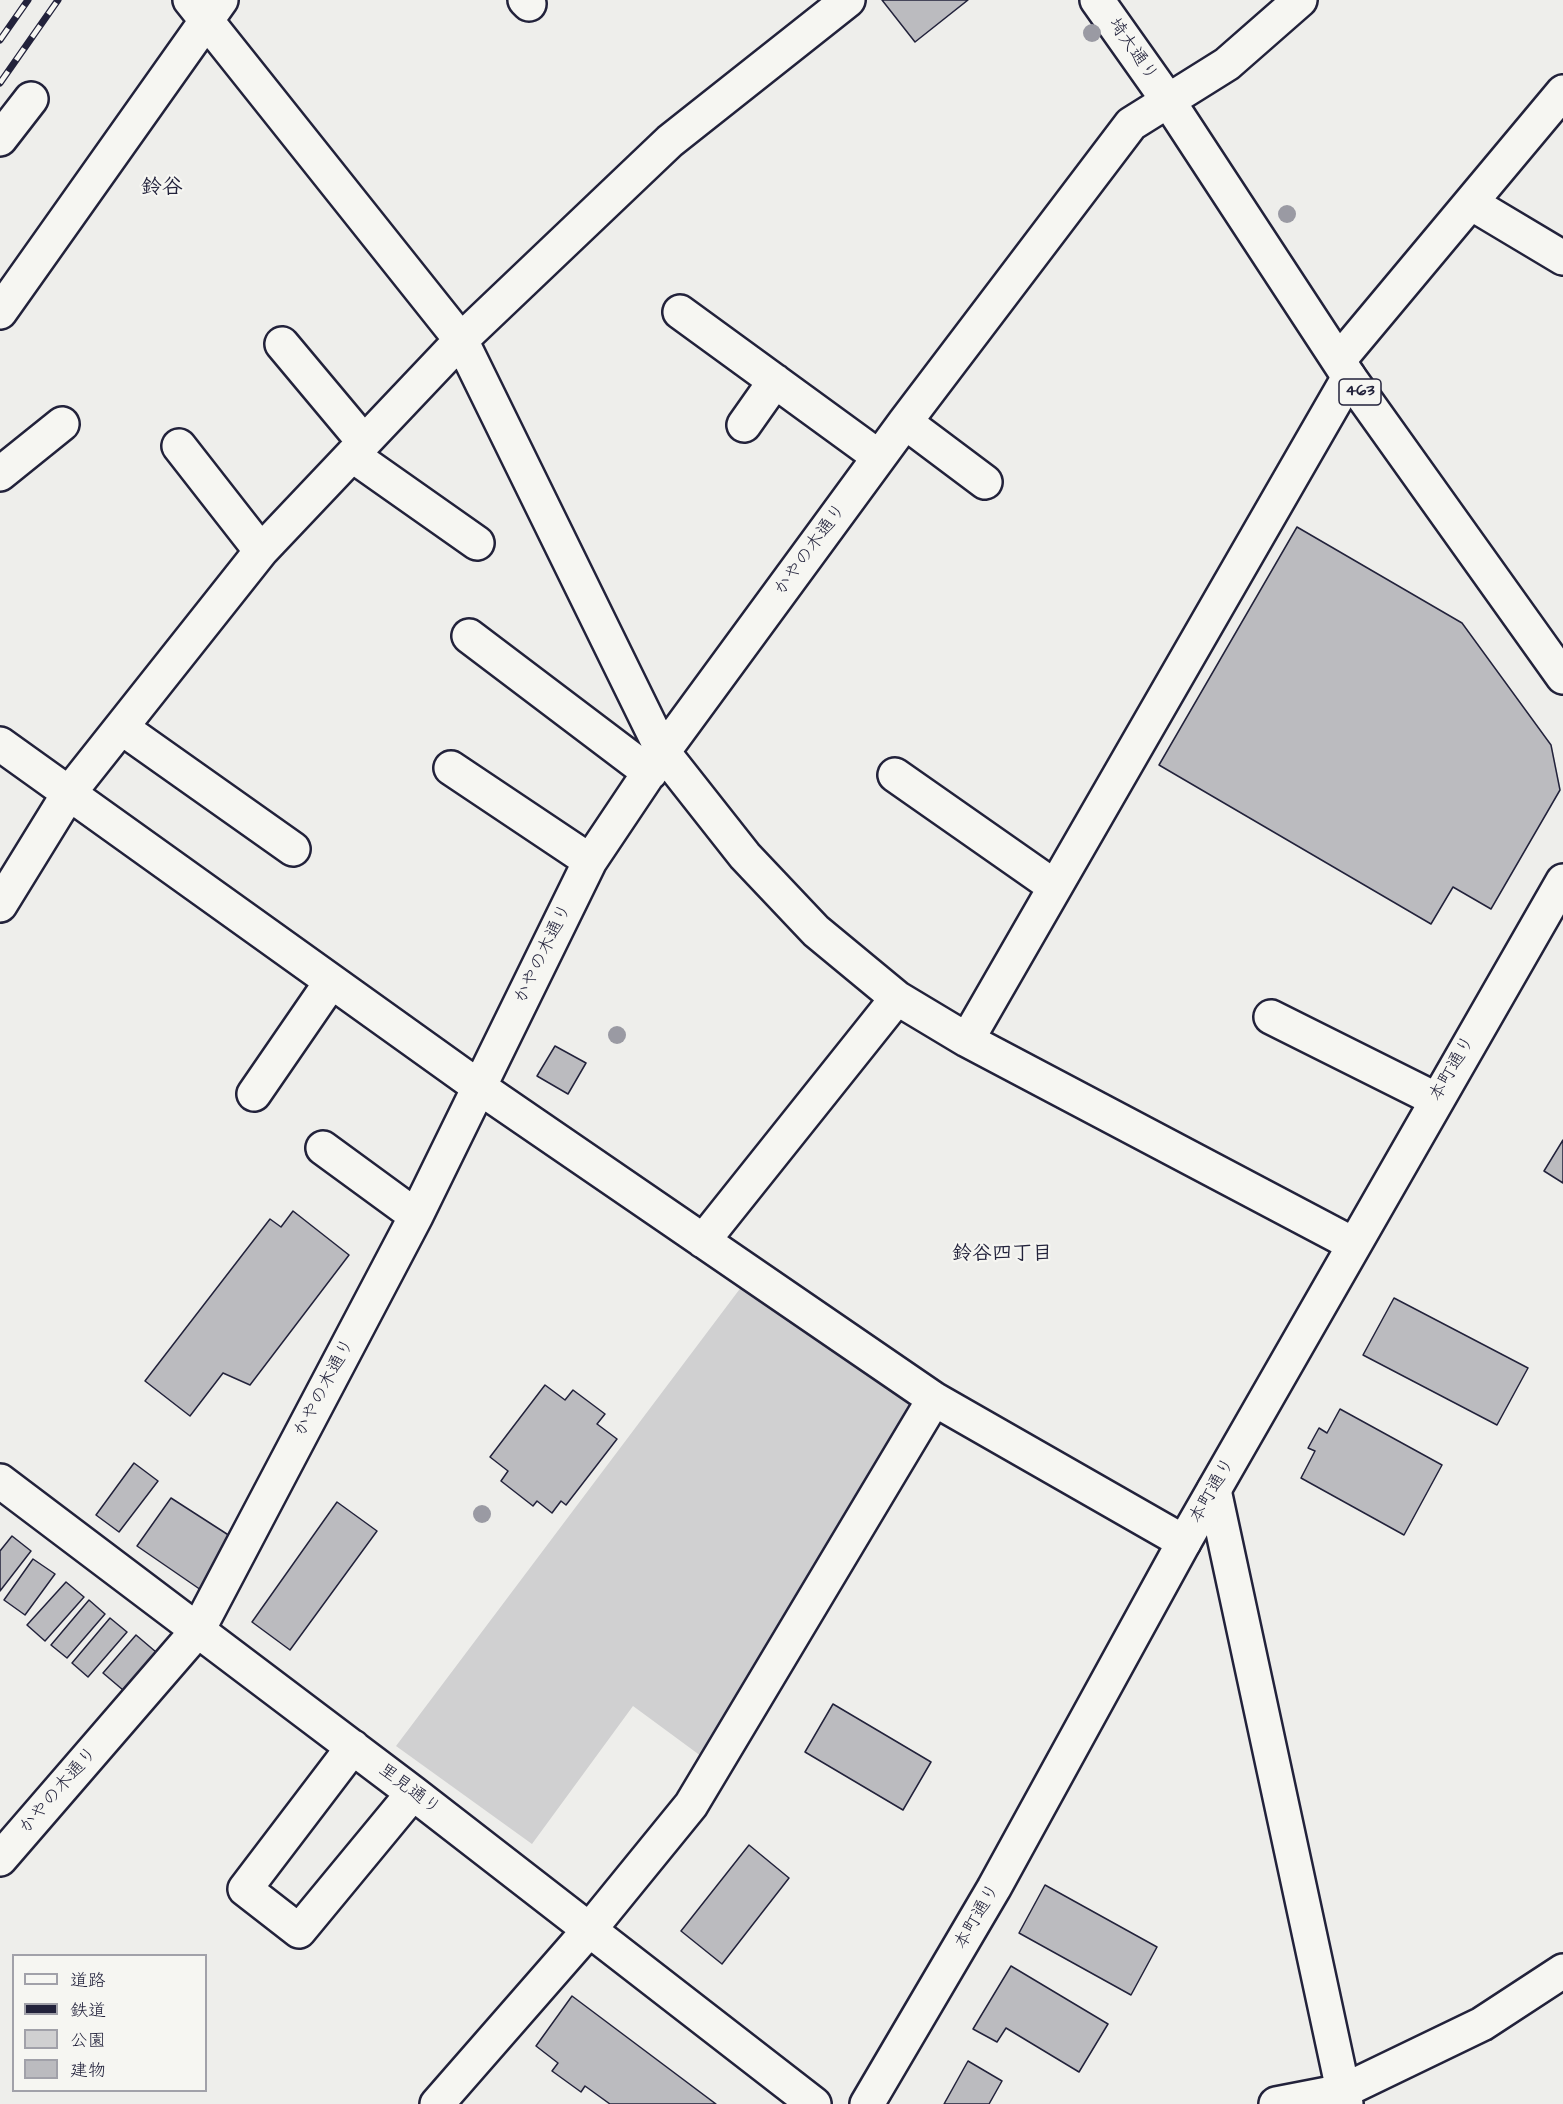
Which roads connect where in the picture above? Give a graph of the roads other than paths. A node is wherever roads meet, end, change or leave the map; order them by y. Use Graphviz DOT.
graph roads {
  1 [pos="848,0"];
  2 [pos="1097,0"];
  3 [pos="1300,0"];
  4 [pos="206,7"];
  5 [pos="1563,92"];
  6 [pos="31,99"];
  7 [pos="1167,99"];
  8 [pos="0,139"];
  9 [pos="1471,203"];
  10 [pos="1563,258"];
  11 [pos="0,312"];
  12 [pos="680,312"];
  13 [pos="461,340"];
  14 [pos="282,344"];
  15 [pos="1344,369"];
  16 [pos="775,381"];
  17 [pos="905,422"];
  18 [pos="62,424"];
  19 [pos="744,425"];
  20 [pos="179,446"];
  21 [pos="358,448"];
  22 [pos="879,457"];
  23 [pos="0,474"];
  24 [pos="985,482"];
  25 [pos="477,543"];
  26 [pos="261,551"];
  27 [pos="470,636"];
  28 [pos="1563,677"];
  29 [pos="122,728"];
  30 [pos="0,744"];
  31 [pos="656,762"];
  32 [pos="452,768"];
  33 [pos="895,775"];
  34 [pos="69,793"];
  35 [pos="293,849"];
  36 [pos="590,861"];
  37 [pos="1563,881"];
  38 [pos="1055,887"];
  39 [pos="0,905"];
  40 [pos="331,982"];
  41 [pos="897,998"];
  42 [pos="1271,1017"];
  43 [pos="967,1040"];
  44 [pos="478,1087"];
  45 [pos="254,1094"];
  46 [pos="1435,1099"];
  47 [pos="323,1148"];
  48 [pos="416,1216"];
  49 [pos="703,1241"];
  50 [pos="1353,1244"];
  51 [pos="934,1399"];
  52 [pos="0,1481"];
  53 [pos="1214,1490"];
  54 [pos="1184,1542"];
  55 [pos="198,1630"];
  56 [pos="353,1747"];
  57 [pos="413,1793"];
  58 [pos="0,1859"];
  59 [pos="590,1929"];
  60 [pos="1563,1971"];
  61 [pos="1344,2097"];
  62 [pos="436,2104"];
  63 [pos="814,2104"];
  64 [pos="867,2104"];
  65 [pos="1276,2104"];
  1 -- 13 [label="main road"];
  2 -- 7 [label="main road, 埼大通り / 463"];
  3 -- 7 [label="main road, かやの木通り"];
  4 -- 11 [label="main road"];
  4 -- 13 [label="main road"];
  5 -- 9 [label="main road"];
  6 -- 8 [label="main road"];
  7 -- 15 [label="main road, 463"];
  7 -- 17 [label="main road, かやの木通り"];
  9 -- 10 [label="main road"];
  9 -- 15 [label="main road"];
  12 -- 16 [label="main road"];
  13 -- 21 [label="main road"];
  13 -- 31 [label="main road"];
  14 -- 21 [label="main road"];
  15 -- 28 [label="main road, 463"];
  15 -- 38 [label="main road"];
  16 -- 19 [label="main road"];
  16 -- 22 [label="main road"];
  17 -- 22 [label="main road, かやの木通り"];
  17 -- 24 [label="main road"];
  18 -- 23 [label="main road"];
  20 -- 26 [label="main road"];
  21 -- 25 [label="main road"];
  21 -- 26 [label="main road"];
  22 -- 31 [label="main road, かやの木通り"];
  26 -- 29 [label="main road"];
  27 -- 31 [label="main road"];
  29 -- 34 [label="main road"];
  29 -- 35 [label="main road"];
  30 -- 34 [label="main road"];
  31 -- 36 [label="main road, かやの木通り"];
  31 -- 41 [label="main road"];
  32 -- 36 [label="main road"];
  33 -- 38 [label="main road"];
  34 -- 39 [label="main road"];
  34 -- 40 [label="main road"];
  36 -- 44 [label="main road, かやの木通り"];
  37 -- 46 [label="main road, 本町通り"];
  38 -- 43 [label="main road"];
  40 -- 44 [label="main road"];
  40 -- 45 [label="main road"];
  41 -- 43 [label="main road"];
  41 -- 49 [label="main road"];
  42 -- 46 [label="main road"];
  43 -- 50 [label="main road"];
  44 -- 48 [label="main road, かやの木通り"];
  44 -- 49 [label="main road"];
  46 -- 50 [label="main road, 本町通り"];
  47 -- 48 [label="main road"];
  48 -- 55 [label="main road, かやの木通り"];
  49 -- 51 [label="main road"];
  50 -- 53 [label="main road, 本町通り"];
  51 -- 54 [label="main road"];
  51 -- 59 [label="main road"];
  52 -- 55 [label="main road, 里見通り"];
  53 -- 54 [label="main road, 本町通り"];
  53 -- 61 [label="main road"];
  54 -- 64 [label="main road, 本町通り"];
  55 -- 56 [label="main road, 里見通り"];
  55 -- 58 [label="main road, かやの木通り"];
  56 -- 57 [label="main road, 里見通り"];
  56 -- 57 [label="main road"];
  57 -- 59 [label="main road, 里見通り"];
  59 -- 62 [label="main road"];
  59 -- 63 [label="main road, 里見通り"];
  60 -- 61 [label="main road"];
  61 -- 65 [label="main road"];
}
